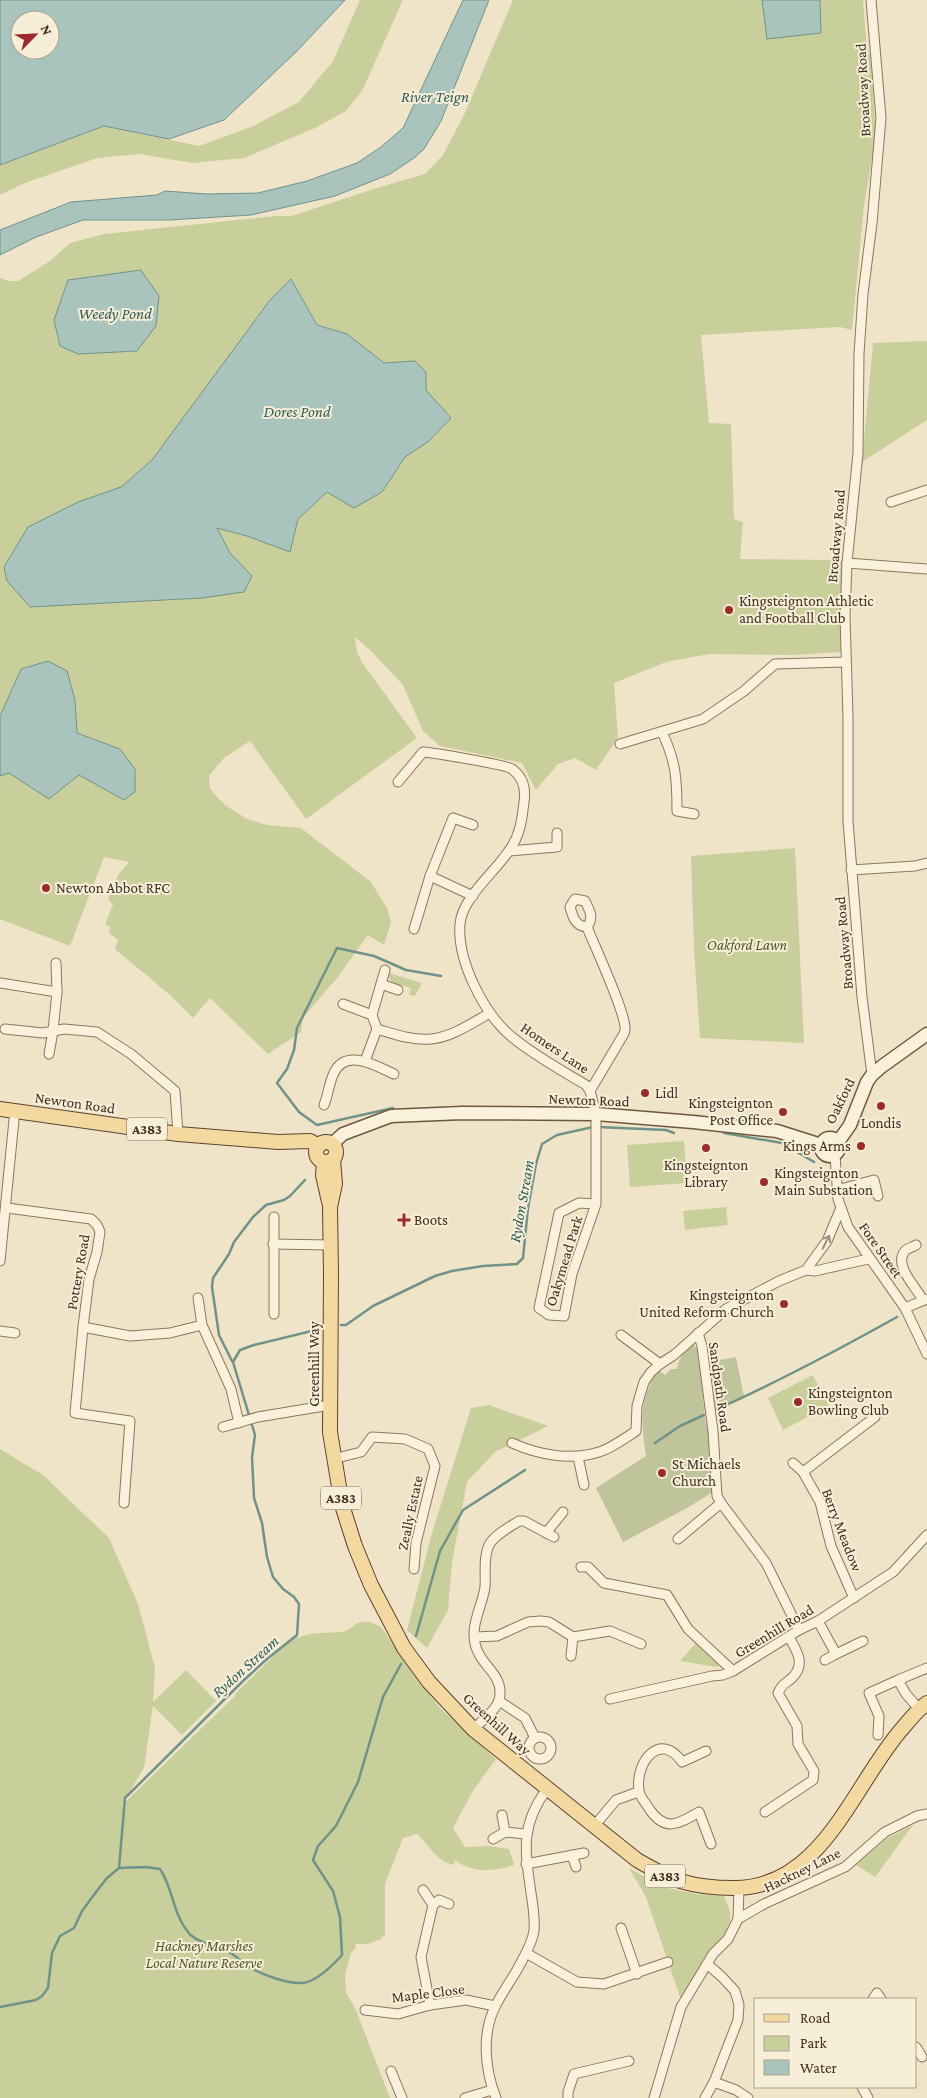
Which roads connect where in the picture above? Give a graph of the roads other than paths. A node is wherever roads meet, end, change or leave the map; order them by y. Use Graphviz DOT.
graph roads {
  1 [pos="871,0"];
  2 [pos="927,490"];
  3 [pos="891,502"];
  4 [pos="847,562"];
  5 [pos="927,569"];
  6 [pos="845,662"];
  7 [pos="662,732"];
  8 [pos="620,744"];
  9 [pos="398,782"];
  10 [pos="694,814"];
  11 [pos="473,824"];
  12 [pos="557,833"];
  13 [pos="509,851"];
  14 [pos="927,863"];
  15 [pos="851,870"];
  16 [pos="430,876"];
  17 [pos="473,896"];
  18 [pos="587,927"];
  19 [pos="414,929"];
  20 [pos="56,963"];
  21 [pos="385,970"];
  22 [pos="0,983"];
  23 [pos="381,984"];
  24 [pos="398,990"];
  25 [pos="57,992"];
  26 [pos="343,1004"];
  27 [pos="490,1014"];
  28 [pos="372,1015"];
  29 [pos="377,1028"];
  30 [pos="5,1029"];
  31 [pos="53,1031"];
  32 [pos="927,1034"];
  33 [pos="49,1054"];
  34 [pos="365,1061"];
  35 [pos="394,1074"];
  36 [pos="872,1076"];
  37 [pos="590,1091"];
  38 [pos="324,1105"];
  39 [pos="0,1109"];
  40 [pos="15,1110"];
  41 [pos="596,1119"];
  42 [pos="178,1134"];
  43 [pos="838,1142"];
  44 [pos="821,1145"];
  45 [pos="327,1153"];
  46 [pos="835,1155"];
  47 [pos="837,1190"];
  48 [pos="878,1196"];
  49 [pos="596,1204"];
  50 [pos="7,1208"];
  51 [pos="840,1210"];
  52 [pos="274,1217"];
  53 [pos="273,1244"];
  54 [pos="330,1245"];
  55 [pos="916,1245"];
  56 [pos="868,1259"];
  57 [pos="0,1261"];
  58 [pos="806,1270"];
  59 [pos="198,1298"];
  60 [pos="925,1299"];
  61 [pos="905,1308"];
  62 [pos="274,1314"];
  63 [pos="202,1325"];
  64 [pos="83,1328"];
  65 [pos="0,1331"];
  66 [pos="15,1333"];
  67 [pos="698,1334"];
  68 [pos="621,1335"];
  69 [pos="927,1354"];
  70 [pos="660,1364"];
  71 [pos="330,1404"];
  72 [pos="875,1417"];
  73 [pos="239,1423"];
  74 [pos="223,1427"];
  75 [pos="512,1442"];
  76 [pos="578,1457"];
  77 [pos="333,1459"];
  78 [pos="793,1463"];
  79 [pos="803,1472"];
  80 [pos="584,1485"];
  81 [pos="124,1503"];
  82 [pos="720,1503"];
  83 [pos="563,1512"];
  84 [pos="927,1535"];
  85 [pos="678,1539"];
  86 [pos="581,1567"];
  87 [pos="414,1568"];
  88 [pos="854,1598"];
  89 [pos="818,1621"];
  90 [pos="799,1630"];
  91 [pos="475,1637"];
  92 [pos="572,1637"];
  93 [pos="789,1637"];
  94 [pos="863,1641"];
  95 [pos="641,1644"];
  96 [pos="836,1654"];
  97 [pos="571,1656"];
  98 [pos="825,1660"];
  99 [pos="927,1668"];
  100 [pos="733,1672"];
  101 [pos="898,1680"];
  102 [pos="610,1699"];
  103 [pos="499,1701"];
  104 [pos="923,1706"];
  105 [pos="473,1730"];
  106 [pos="878,1735"];
  107 [pos="535,1738"];
  108 [pos="706,1751"];
  109 [pos="547,1789"];
  110 [pos="638,1792"];
  111 [pos="765,1812"];
  112 [pos="927,1814"];
  113 [pos="502,1816"];
  114 [pos="595,1826"];
  115 [pos="505,1832"];
  116 [pos="526,1834"];
  117 [pos="494,1839"];
  118 [pos="711,1844"];
  119 [pos="584,1853"];
  120 [pos="572,1856"];
  121 [pos="526,1864"];
  122 [pos="576,1867"];
  123 [pos="739,1888"];
  124 [pos="422,1890"];
  125 [pos="449,1904"];
  126 [pos="433,1906"];
  127 [pos="738,1919"];
  128 [pos="621,1928"];
  129 [pos="526,1953"];
  130 [pos="668,1962"];
  131 [pos="707,1964"];
  132 [pos="637,1974"];
  133 [pos="873,1998"];
  134 [pos="880,1998"];
  135 [pos="430,2005"];
  136 [pos="495,2006"];
  137 [pos="365,2010"];
  138 [pos="917,2049"];
  139 [pos="922,2057"];
  140 [pos="629,2062"];
  141 [pos="391,2071"];
  142 [pos="714,2082"];
  143 [pos="494,2094"];
  144 [pos="402,2098"];
  145 [pos="465,2098"];
  146 [pos="568,2098"];
  147 [pos="654,2098"];
  148 [pos="705,2098"];
  149 [pos="748,2098"];
  1 -- 4 [label="street, Broadway Road"];
  2 -- 3 [label="street"];
  4 -- 5 [label="street"];
  4 -- 6 [label="street, Broadway Road"];
  6 -- 7 [label="street"];
  6 -- 15 [label="street, Broadway Road"];
  7 -- 8 [label="street"];
  7 -- 10 [label="street"];
  9 -- 13 [label="street, Homers Lane"];
  11 -- 16 [label="street"];
  12 -- 13 [label="street"];
  13 -- 17 [label="street, Homers Lane"];
  14 -- 15 [label="street"];
  15 -- 36 [label="street, Broadway Road"];
  16 -- 17 [label="street"];
  16 -- 19 [label="street"];
  17 -- 27 [label="street, Homers Lane"];
  18 -- 37 [label="street"];
  20 -- 25 [label="street"];
  21 -- 23 [label="street"];
  22 -- 25 [label="street"];
  23 -- 24 [label="street"];
  23 -- 28 [label="street"];
  25 -- 31 [label="street"];
  26 -- 28 [label="street"];
  27 -- 29 [label="street"];
  27 -- 37 [label="street, Homers Lane"];
  28 -- 29 [label="street"];
  29 -- 34 [label="street"];
  30 -- 31 [label="street"];
  31 -- 33 [label="street"];
  31 -- 42 [label="street"];
  32 -- 36 [label="main road"];
  34 -- 35 [label="street"];
  34 -- 38 [label="street"];
  36 -- 43 [label="main road, Oakford"];
  37 -- 41 [label="street, Homers Lane"];
  39 -- 40 [label="main road, Newton Road / A383"];
  40 -- 42 [label="main road, Newton Road / A383"];
  40 -- 50 [label="street"];
  41 -- 44 [label="main road, Newton Road"];
  41 -- 45 [label="main road, Newton Road"];
  41 -- 49 [label="street, Oakymead Park"];
  42 -- 45 [label="main road, Newton Road / A383"];
  43 -- 44 [label="main road"];
  43 -- 46 [label="main road"];
  44 -- 46 [label="main road"];
  45 -- 54 [label="main road, Greenhill Way / A383"];
  46 -- 47 [label="street, Fore Street"];
  47 -- 48 [label="street"];
  47 -- 51 [label="street, Fore Street"];
  49 -- 49 [label="street, Oakymead Park"];
  50 -- 57 [label="street"];
  50 -- 64 [label="street, Pottery Road"];
  51 -- 56 [label="street, Fore Street"];
  58 -- 51 [label="street, one-way"];
  52 -- 53 [label="street"];
  53 -- 54 [label="street"];
  53 -- 62 [label="street"];
  54 -- 71 [label="main road, Greenhill Way / A383"];
  55 -- 60 [label="street"];
  56 -- 58 [label="street"];
  56 -- 61 [label="street, Fore Street"];
  58 -- 67 [label="street"];
  59 -- 63 [label="street"];
  60 -- 61 [label="street"];
  61 -- 69 [label="street, Fore Street"];
  63 -- 64 [label="street, Pottery Road"];
  63 -- 73 [label="street"];
  64 -- 81 [label="street"];
  65 -- 66 [label="street"];
  67 -- 70 [label="street"];
  67 -- 82 [label="street, Sandpath Road"];
  68 -- 70 [label="street"];
  70 -- 76 [label="street"];
  71 -- 73 [label="street"];
  71 -- 77 [label="main road, Greenhill Way / A383"];
  72 -- 79 [label="street"];
  73 -- 74 [label="street"];
  75 -- 76 [label="street"];
  76 -- 80 [label="street"];
  77 -- 87 [label="street, Zeally Estate"];
  77 -- 105 [label="main road, Greenhill Way / A383"];
  78 -- 79 [label="street, Berry Meadow"];
  79 -- 88 [label="street, Berry Meadow"];
  82 -- 85 [label="street"];
  82 -- 90 [label="street, Sandpath Road"];
  83 -- 91 [label="street"];
  84 -- 88 [label="street, Greenhill Road"];
  86 -- 100 [label="street"];
  88 -- 89 [label="street, Greenhill Road"];
  89 -- 90 [label="street, Greenhill Road"];
  89 -- 96 [label="street"];
  90 -- 93 [label="street, Greenhill Road"];
  91 -- 92 [label="street"];
  91 -- 103 [label="street"];
  92 -- 95 [label="street"];
  92 -- 97 [label="street"];
  93 -- 100 [label="street, Greenhill Road"];
  93 -- 111 [label="street"];
  94 -- 96 [label="street"];
  96 -- 98 [label="street"];
  99 -- 101 [label="street"];
  100 -- 102 [label="street, Greenhill Road"];
  101 -- 104 [label="street"];
  101 -- 106 [label="street"];
  103 -- 105 [label="street"];
  103 -- 107 [label="street"];
  104 -- 123 [label="main road, Greenhill Way / A383"];
  105 -- 109 [label="main road, Greenhill Way / A383"];
  108 -- 110 [label="street"];
  109 -- 114 [label="main road, Greenhill Way / A383"];
  109 -- 116 [label="street"];
  110 -- 114 [label="street"];
  110 -- 118 [label="street"];
  112 -- 127 [label="street, Hackney Lane"];
  113 -- 115 [label="street"];
  114 -- 123 [label="main road, Greenhill Way / A383"];
  115 -- 116 [label="street"];
  115 -- 117 [label="street"];
  116 -- 121 [label="street"];
  119 -- 120 [label="street"];
  120 -- 121 [label="street"];
  120 -- 122 [label="street"];
  121 -- 129 [label="street"];
  123 -- 127 [label="street"];
  124 -- 126 [label="street"];
  125 -- 126 [label="street"];
  126 -- 135 [label="street"];
  127 -- 131 [label="street"];
  128 -- 132 [label="street"];
  129 -- 132 [label="street"];
  129 -- 136 [label="street"];
  130 -- 132 [label="street"];
  131 -- 142 [label="street"];
  131 -- 147 [label="street"];
  133 -- 134 [label="street"];
  135 -- 136 [label="street, Maple Close"];
  135 -- 137 [label="street, Maple Close"];
  136 -- 143 [label="street"];
  138 -- 139 [label="street"];
  140 -- 146 [label="street"];
  141 -- 144 [label="street"];
  142 -- 148 [label="street"];
  142 -- 149 [label="street"];
  143 -- 145 [label="street"];
}
